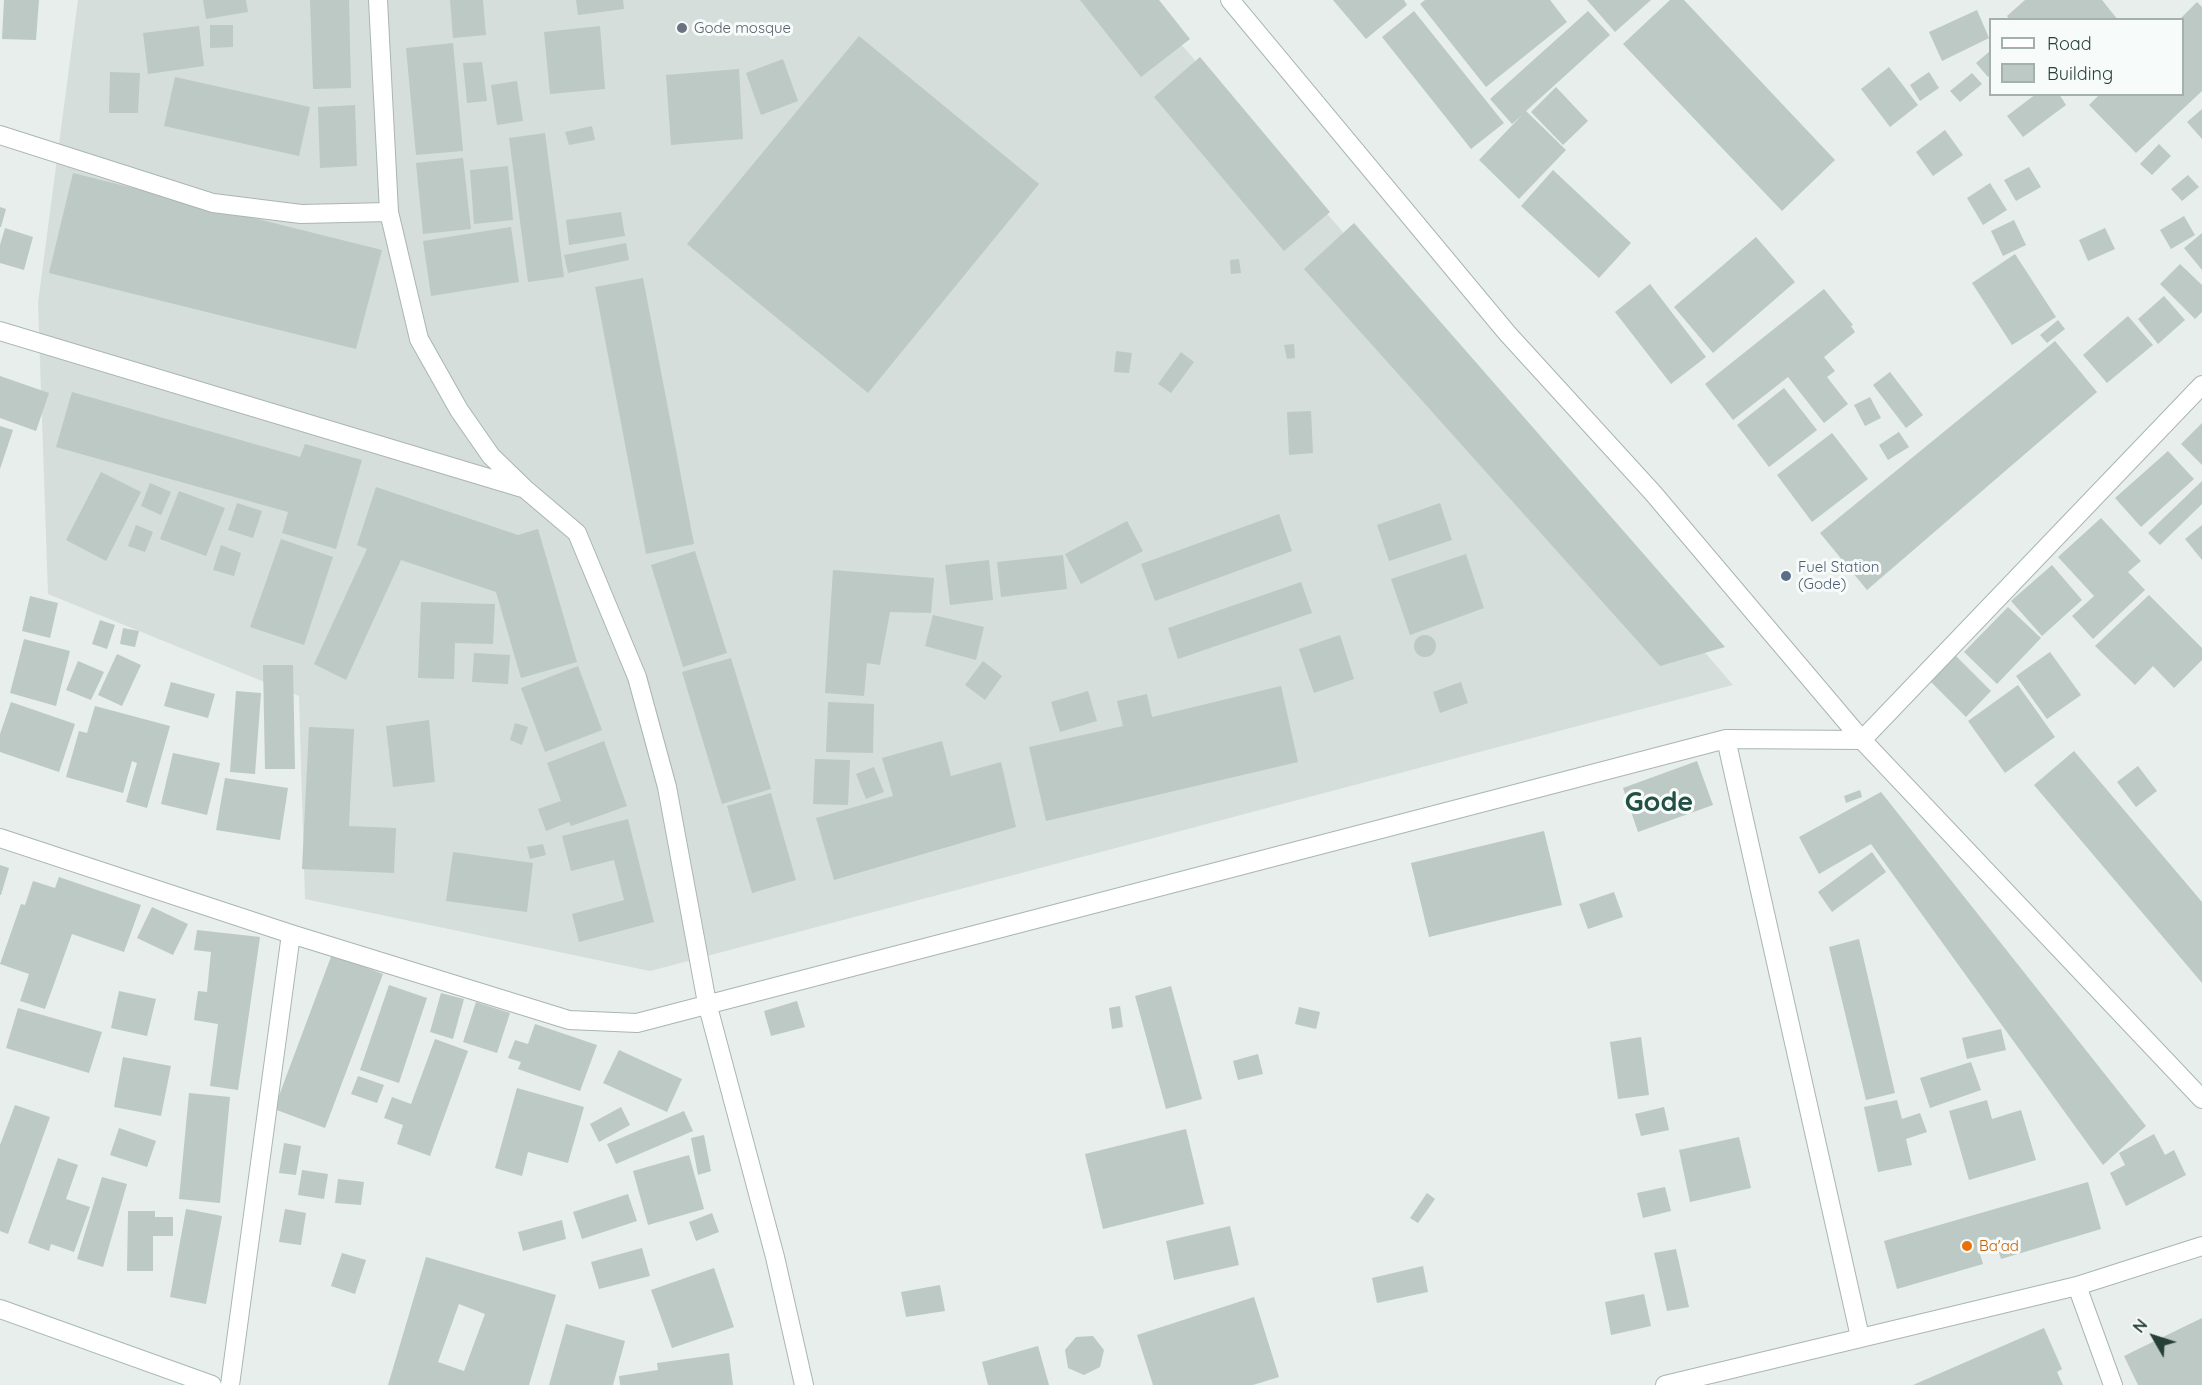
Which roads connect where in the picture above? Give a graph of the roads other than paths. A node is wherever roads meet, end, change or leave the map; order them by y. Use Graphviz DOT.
graph roads {
  1 [pos="378,0"];
  2 [pos="1230,0"];
  3 [pos="0,135"];
  4 [pos="389,212"];
  5 [pos="0,331"];
  6 [pos="2202,385"];
  7 [pos="524,488"];
  8 [pos="1726,739"];
  9 [pos="1862,740"];
  10 [pos="0,838"];
  11 [pos="291,934"];
  12 [pos="707,1003"];
  13 [pos="2202,1099"];
  14 [pos="2202,1246"];
  15 [pos="2077,1286"];
  16 [pos="0,1309"];
  17 [pos="1860,1337"];
  18 [pos="212,1385"];
  19 [pos="230,1385"];
  20 [pos="804,1385"];
  21 [pos="1665,1385"];
  22 [pos="2114,1385"];
  1 -- 4 [label="street"];
  2 -- 9 [label="street"];
  3 -- 4 [label="street"];
  4 -- 7 [label="street"];
  5 -- 7 [label="street"];
  6 -- 9 [label="street"];
  7 -- 12 [label="street"];
  8 -- 9 [label="street"];
  8 -- 12 [label="street"];
  8 -- 17 [label="street"];
  9 -- 13 [label="street"];
  10 -- 11 [label="street"];
  11 -- 12 [label="street"];
  11 -- 19 [label="street"];
  12 -- 20 [label="street"];
  14 -- 15 [label="street"];
  15 -- 17 [label="street"];
  15 -- 22 [label="street"];
  16 -- 18 [label="street"];
  17 -- 21 [label="street"];
}
